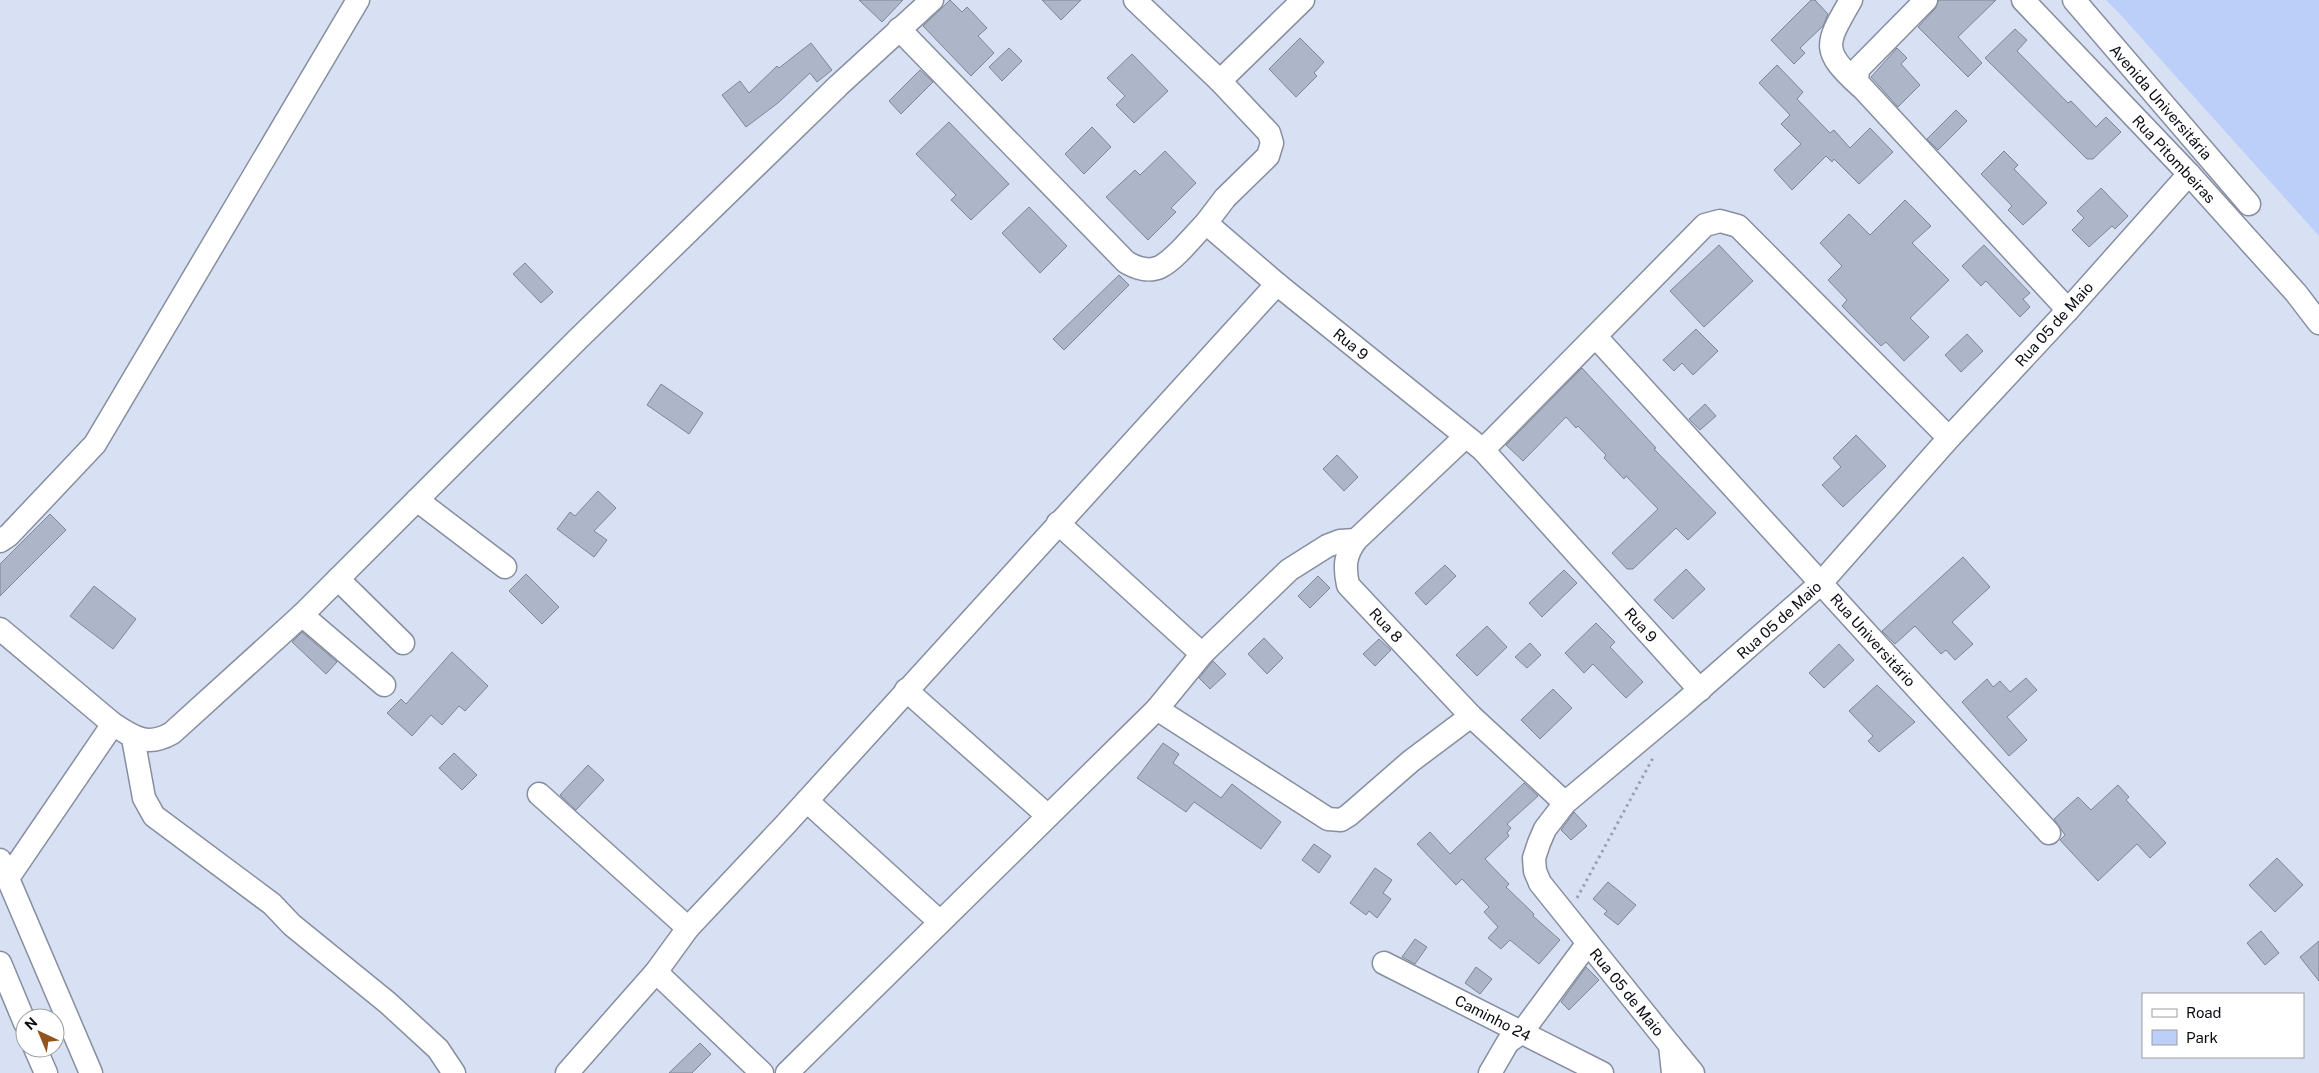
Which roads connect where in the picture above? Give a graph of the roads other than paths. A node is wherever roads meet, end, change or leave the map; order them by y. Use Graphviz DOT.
graph roads {
  1 [pos="358,0"];
  2 [pos="932,0"];
  3 [pos="1135,0"];
  4 [pos="1303,0"];
  5 [pos="1851,0"];
  6 [pos="1926,0"];
  7 [pos="2023,0"];
  8 [pos="2074,0"];
  9 [pos="900,29"];
  10 [pos="1220,81"];
  11 [pos="1860,86"];
  12 [pos="2189,174"];
  13 [pos="2249,204"];
  14 [pos="1206,223"];
  15 [pos="1277,284"];
  16 [pos="2068,310"];
  17 [pos="2319,322"];
  18 [pos="1596,337"];
  19 [pos="1949,438"];
  20 [pos="1474,444"];
  21 [pos="417,500"];
  22 [pos="1058,523"];
  23 [pos="1356,540"];
  24 [pos="0,541"];
  25 [pos="1316,552"];
  26 [pos="505,567"];
  27 [pos="338,579"];
  28 [pos="1821,583"];
  29 [pos="1348,585"];
  30 [pos="302,615"];
  31 [pos="0,629"];
  32 [pos="403,643"];
  33 [pos="1202,654"];
  34 [pos="384,685"];
  35 [pos="906,690"];
  36 [pos="1700,690"];
  37 [pos="1156,710"];
  38 [pos="1471,716"];
  39 [pos="113,724"];
  40 [pos="133,738"];
  41 [pos="539,794"];
  42 [pos="807,801"];
  43 [pos="1565,803"];
  44 [pos="1048,816"];
  45 [pos="2049,832"];
  46 [pos="4,869"];
  47 [pos="940,922"];
  48 [pos="688,928"];
  49 [pos="1588,943"];
  50 [pos="1384,962"];
  51 [pos="0,963"];
  52 [pos="656,972"];
  53 [pos="7,991"];
  54 [pos="17,1008"];
  55 [pos="1522,1032"];
  56 [pos="1670,1045"];
  57 [pos="39,1058"];
  58 [pos="46,1073"];
  59 [pos="91,1073"];
  60 [pos="454,1073"];
  61 [pos="567,1073"];
  62 [pos="762,1073"];
  63 [pos="787,1073"];
  64 [pos="1490,1073"];
  65 [pos="1602,1073"];
  66 [pos="1673,1073"];
  67 [pos="1693,1073"];
  1 -- 24 [label="street"];
  2 -- 9 [label="street"];
  3 -- 10 [label="street"];
  4 -- 10 [label="street"];
  5 -- 11 [label="street"];
  6 -- 11 [label="street"];
  7 -- 12 [label="street, Rua Pitombeiras"];
  8 -- 13 [label="street, Avenida Universitária"];
  9 -- 14 [label="street"];
  9 -- 21 [label="street"];
  10 -- 14 [label="street"];
  11 -- 16 [label="street"];
  12 -- 16 [label="street, Rua 05 de Maio"];
  12 -- 17 [label="street, Rua Pitombeiras"];
  14 -- 15 [label="street, Rua 9"];
  15 -- 20 [label="street, Rua 9"];
  15 -- 22 [label="street"];
  16 -- 19 [label="street, Rua 05 de Maio"];
  18 -- 19 [label="street"];
  18 -- 20 [label="street"];
  18 -- 28 [label="street, Rua Universitário"];
  19 -- 28 [label="street, Rua 05 de Maio"];
  20 -- 23 [label="street"];
  20 -- 36 [label="street, Rua 9"];
  21 -- 26 [label="street"];
  21 -- 27 [label="street"];
  22 -- 33 [label="street"];
  22 -- 35 [label="street"];
  23 -- 25 [label="street"];
  23 -- 29 [label="street"];
  25 -- 29 [label="street, Rua 8"];
  25 -- 33 [label="street"];
  27 -- 30 [label="street"];
  27 -- 32 [label="street"];
  28 -- 36 [label="street, Rua 05 de Maio"];
  28 -- 45 [label="street, Rua Universitário"];
  29 -- 38 [label="street, Rua 8"];
  30 -- 34 [label="street"];
  30 -- 40 [label="street"];
  31 -- 39 [label="street"];
  33 -- 37 [label="street"];
  35 -- 42 [label="street"];
  35 -- 44 [label="street"];
  36 -- 43 [label="street, Rua 05 de Maio"];
  37 -- 38 [label="street"];
  37 -- 44 [label="street"];
  38 -- 43 [label="street, Rua 8"];
  39 -- 40 [label="street"];
  39 -- 46 [label="street"];
  40 -- 60 [label="street"];
  41 -- 48 [label="street"];
  42 -- 47 [label="street"];
  42 -- 48 [label="street"];
  43 -- 49 [label="street, Rua 05 de Maio"];
  44 -- 47 [label="street"];
  46 -- 59 [label="street"];
  47 -- 63 [label="street"];
  48 -- 52 [label="street"];
  49 -- 55 [label="street"];
  49 -- 56 [label="street, Rua 05 de Maio"];
  50 -- 55 [label="street, Caminho 24"];
  51 -- 53 [label="street"];
  52 -- 61 [label="street"];
  52 -- 62 [label="street"];
  53 -- 54 [label="street"];
  55 -- 64 [label="street"];
  55 -- 65 [label="street, Caminho 24"];
  56 -- 66 [label="street, Rua 05 de Maio"];
  56 -- 67 [label="street"];
  57 -- 58 [label="street"];
}
